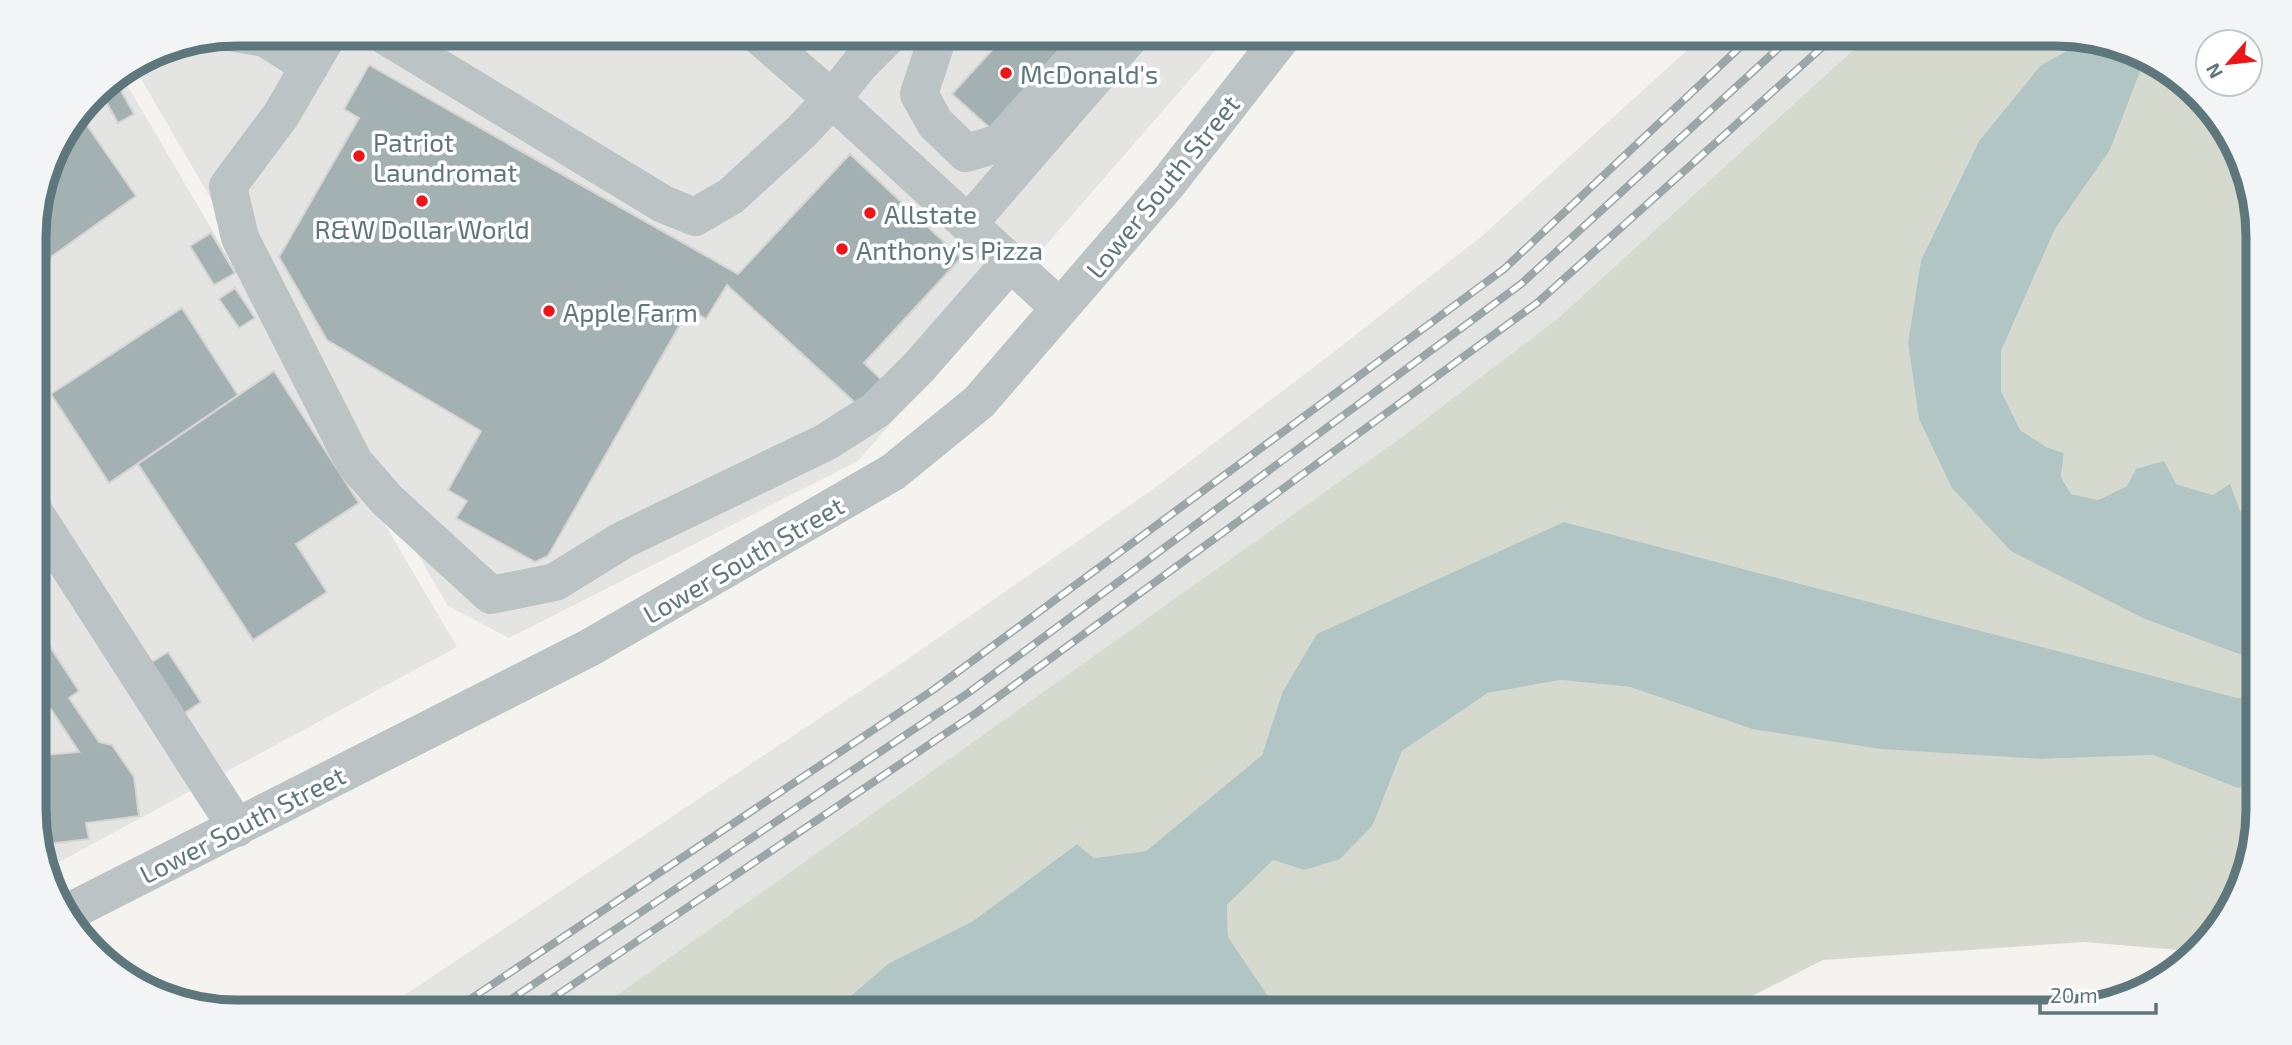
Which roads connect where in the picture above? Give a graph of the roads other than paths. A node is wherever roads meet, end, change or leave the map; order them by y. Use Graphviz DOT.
graph roads {
  1 [pos="276,45"];
  2 [pos="323,45"];
  3 [pos="401,45"];
  4 [pos="770,45"];
  5 [pos="879,45"];
  6 [pos="935,45"];
  7 [pos="1087,45"];
  8 [pos="1123,45"];
  9 [pos="1276,45"];
  10 [pos="310,66"];
  11 [pos="832,99"];
  12 [pos="968,224"];
  13 [pos="1010,263"];
  14 [pos="1060,308"];
  15 [pos="46,531"];
  16 [pos="237,828"];
  17 [pos="74,909"];
  1 -- 10 [label="street"];
  2 -- 10 [label="street"];
  3 -- 11 [label="street"];
  4 -- 11 [label="street"];
  5 -- 11 [label="street"];
  6 -- 7 [label="street"];
  8 -- 12 [label="street"];
  9 -- 14 [label="street, Lower South Street"];
  10 -- 13 [label="street"];
  11 -- 12 [label="street"];
  12 -- 13 [label="street"];
  13 -- 14 [label="street"];
  14 -- 16 [label="street, Lower South Street"];
  15 -- 16 [label="street"];
  16 -- 17 [label="street, Lower South Street"];
}
